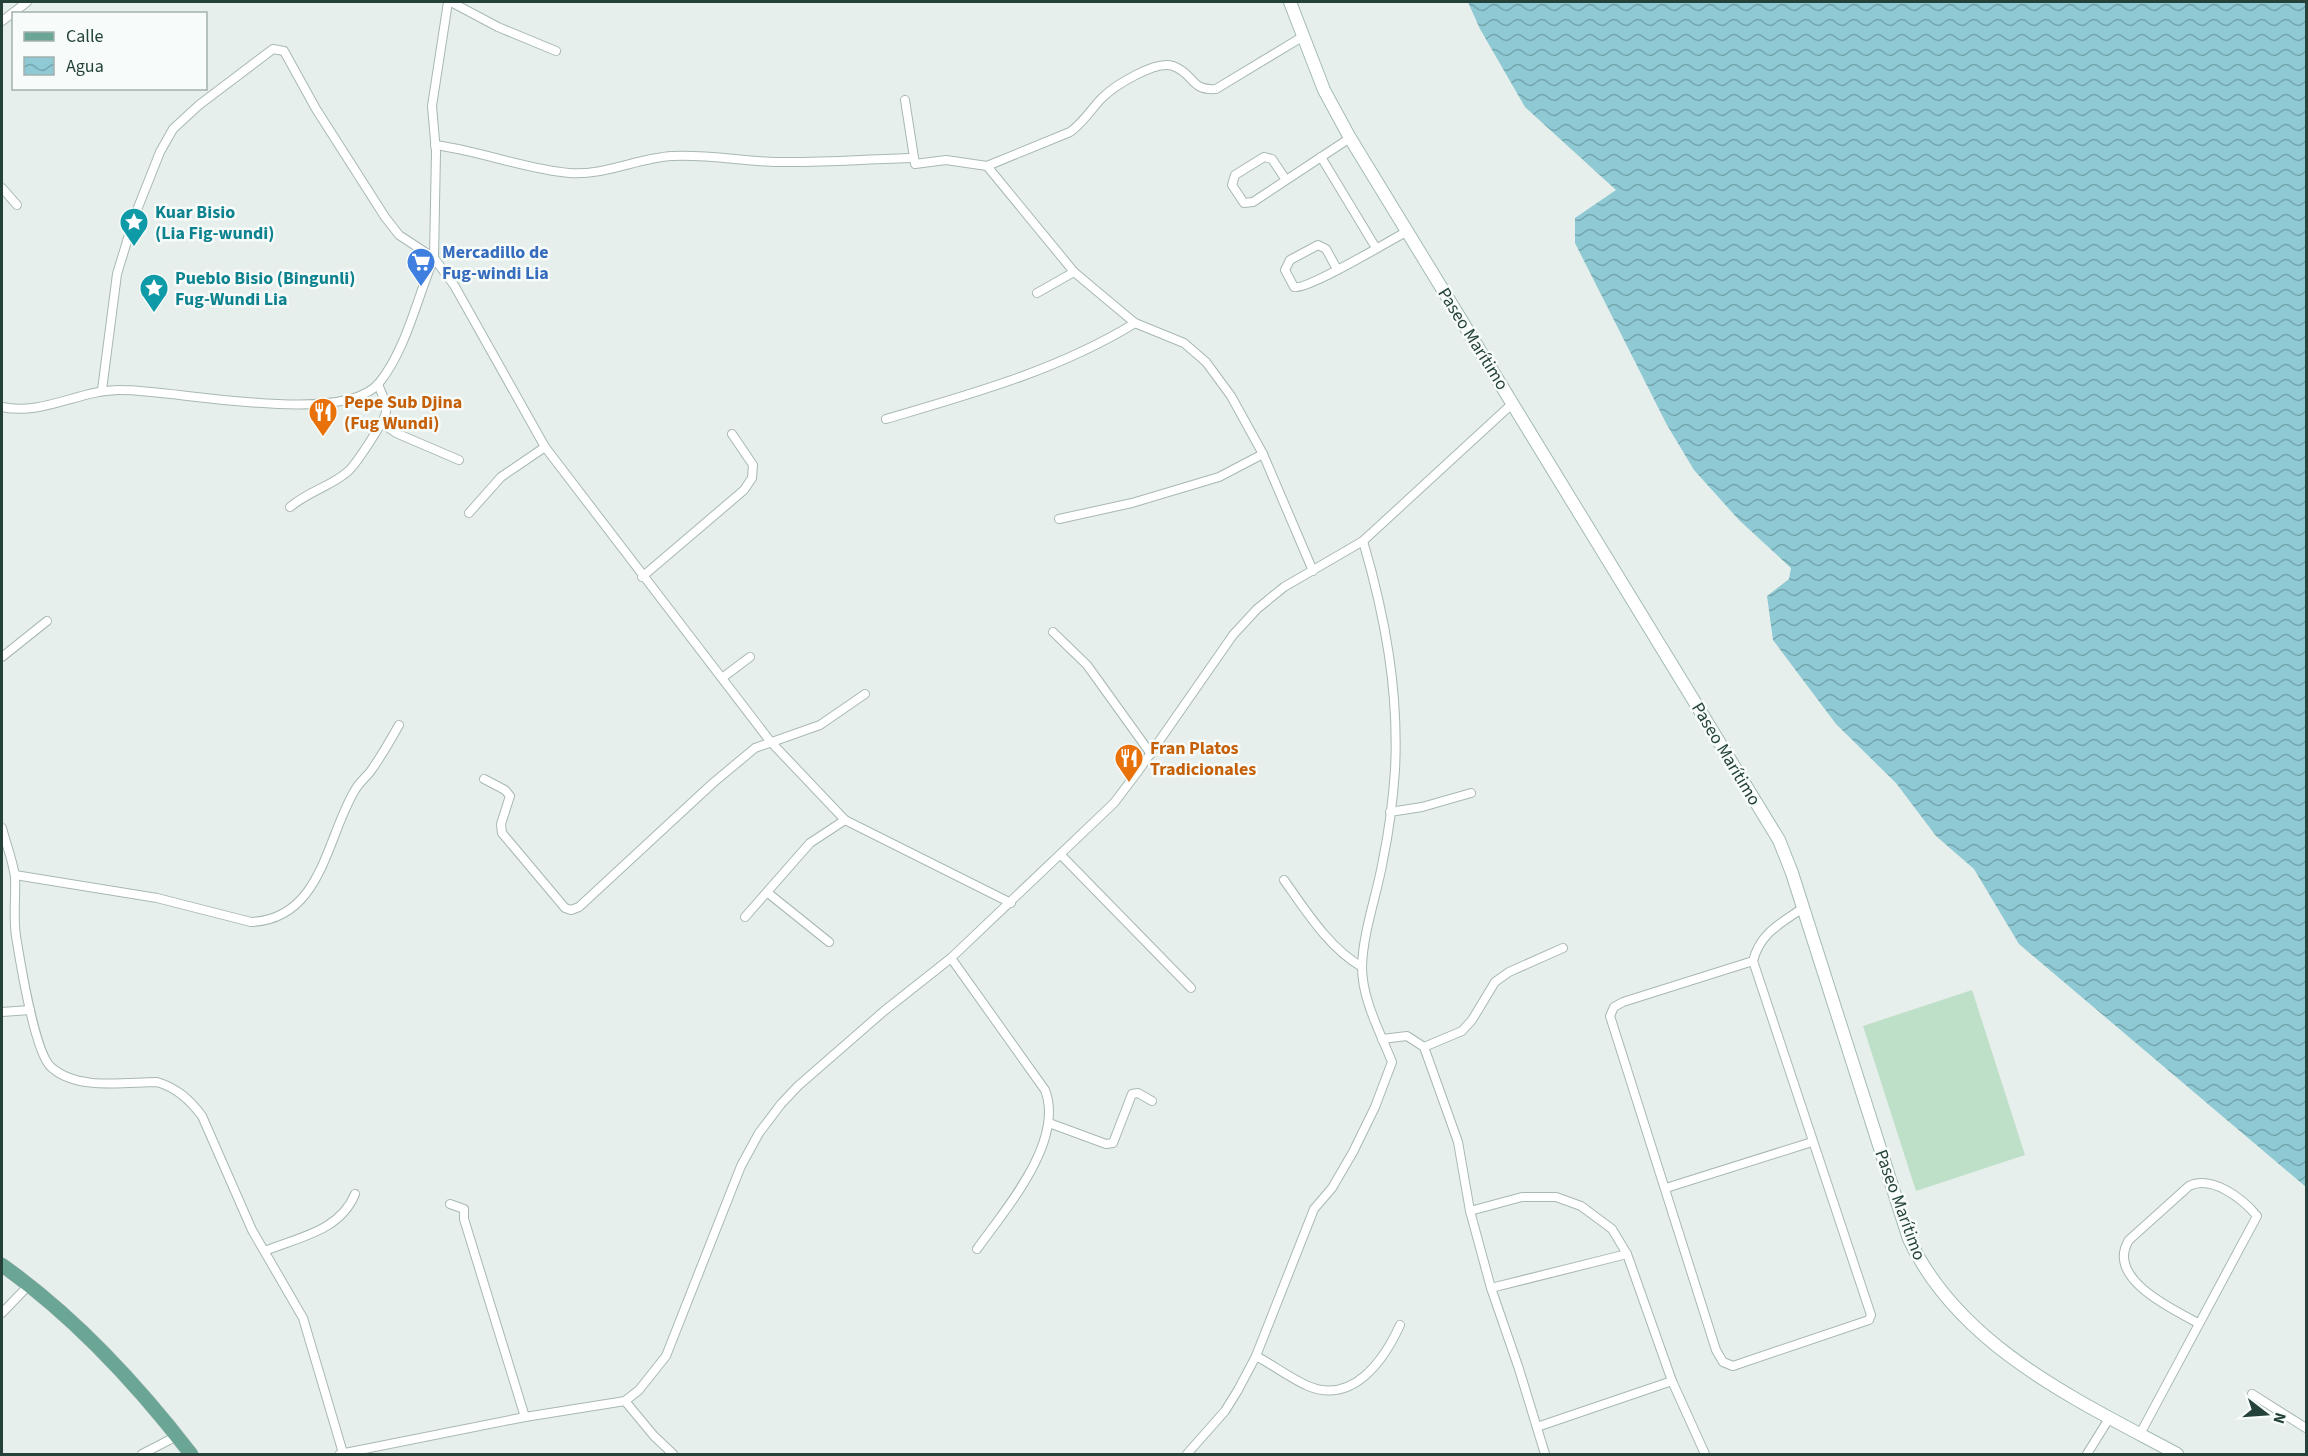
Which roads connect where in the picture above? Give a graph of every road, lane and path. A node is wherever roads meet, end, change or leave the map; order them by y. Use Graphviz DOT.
graph roads {
  1 [pos="27,2"];
  2 [pos="449,2"];
  3 [pos="1290,2"];
  4 [pos="14,12"];
  5 [pos="1302,37"];
  6 [pos="556,51"];
  7 [pos="905,100"];
  8 [pos="1350,138"];
  9 [pos="435,145"];
  10 [pos="1321,157"];
  11 [pos="913,158"];
  12 [pos="987,166"];
  13 [pos="1286,180"];
  14 [pos="2,188"];
  15 [pos="17,205"];
  16 [pos="1406,231"];
  17 [pos="1376,248"];
  18 [pos="434,258"];
  19 [pos="1337,269"];
  20 [pos="1074,272"];
  21 [pos="1037,293"];
  22 [pos="1135,323"];
  23 [pos="378,384"];
  24 [pos="102,390"];
  25 [pos="1513,403"];
  26 [pos="2,407"];
  27 [pos="886,419"];
  28 [pos="383,424"];
  29 [pos="732,434"];
  30 [pos="545,447"];
  31 [pos="1263,454"];
  32 [pos="459,460"];
  33 [pos="290,507"];
  34 [pos="469,513"];
  35 [pos="1059,519"];
  36 [pos="1363,541"];
  37 [pos="1313,571"];
  38 [pos="642,577"];
  39 [pos="47,621"];
  40 [pos="1053,632"];
  41 [pos="2,657"];
  42 [pos="750,657"];
  43 [pos="722,678"];
  44 [pos="865,694"];
  45 [pos="399,725"];
  46 [pos="770,741"];
  47 [pos="1151,754"];
  48 [pos="484,779"];
  49 [pos="1471,793"];
  50 [pos="1390,812"];
  51 [pos="845,819"];
  52 [pos="2,828"];
  53 [pos="1061,855"];
  54 [pos="15,875"];
  55 [pos="1284,880"];
  56 [pos="768,893"];
  57 [pos="1011,903"];
  58 [pos="1803,908"];
  59 [pos="745,917"];
  60 [pos="829,942"];
  61 [pos="1563,948"];
  62 [pos="951,958"];
  63 [pos="1753,961"];
  64 [pos="1362,967"];
  65 [pos="1191,988"];
  66 [pos="30,1010"];
  67 [pos="2,1012"];
  68 [pos="1382,1039"];
  69 [pos="1424,1047"];
  70 [pos="1152,1101"];
  71 [pos="1049,1123"];
  72 [pos="1812,1142"];
  73 [pos="1666,1188"];
  74 [pos="355,1194"];
  75 [pos="450,1204"];
  76 [pos="1470,1211"];
  77 [pos="977,1249"];
  78 [pos="265,1251"];
  79 [pos="1627,1254"];
  80 [pos="2,1265"];
  81 [pos="29,1285"];
  82 [pos="1491,1288"];
  83 [pos="2,1312"];
  84 [pos="2198,1323"];
  85 [pos="1400,1325"];
  86 [pos="1256,1356"];
  87 [pos="1672,1381"];
  88 [pos="2252,1394"];
  89 [pos="625,1401"];
  90 [pos="525,1417"];
  91 [pos="2110,1418"];
  92 [pos="1537,1427"];
  93 [pos="2307,1428"];
  94 [pos="2140,1434"];
  95 [pos="177,1436"];
  96 [pos="342,1454"];
  97 [pos="142,1455"];
  98 [pos="191,1455"];
  99 [pos="673,1455"];
  100 [pos="1188,1455"];
  101 [pos="1545,1455"];
  102 [pos="1705,1455"];
  103 [pos="2087,1455"];
  104 [pos="2177,1455"];
  1 -- 4 [label="street"];
  2 -- 6 [label="street"];
  2 -- 9 [label="street"];
  3 -- 5 [label="main road, Paseo Marítimo"];
  5 -- 8 [label="main road, Paseo Marítimo"];
  5 -- 12 [label="street"];
  7 -- 11 [label="street"];
  8 -- 10 [label="street"];
  8 -- 16 [label="main road, Paseo Marítimo"];
  9 -- 11 [label="street"];
  9 -- 18 [label="street"];
  10 -- 13 [label="street"];
  10 -- 17 [label="street"];
  11 -- 12 [label="street"];
  12 -- 20 [label="street"];
  13 -- 13 [label="street"];
  14 -- 15 [label="street"];
  16 -- 17 [label="street"];
  16 -- 25 [label="main road, Paseo Marítimo"];
  17 -- 19 [label="street"];
  18 -- 23 [label="street"];
  18 -- 24 [label="street"];
  18 -- 30 [label="street"];
  19 -- 19 [label="street"];
  20 -- 21 [label="street"];
  20 -- 22 [label="street"];
  22 -- 27 [label="street"];
  22 -- 31 [label="street"];
  23 -- 24 [label="street"];
  23 -- 28 [label="street"];
  24 -- 26 [label="street"];
  25 -- 36 [label="street"];
  25 -- 58 [label="main road, Paseo Marítimo"];
  28 -- 32 [label="street"];
  28 -- 33 [label="street"];
  29 -- 38 [label="street"];
  30 -- 34 [label="street"];
  30 -- 38 [label="street"];
  31 -- 35 [label="street"];
  31 -- 37 [label="street"];
  36 -- 37 [label="street"];
  36 -- 50 [label="street"];
  37 -- 47 [label="street"];
  38 -- 43 [label="street"];
  39 -- 41 [label="street"];
  40 -- 47 [label="street"];
  42 -- 43 [label="street"];
  43 -- 46 [label="street"];
  44 -- 46 [label="street"];
  45 -- 54 [label="street"];
  46 -- 48 [label="street"];
  46 -- 51 [label="street"];
  47 -- 53 [label="street"];
  49 -- 50 [label="street"];
  50 -- 64 [label="street"];
  51 -- 56 [label="street"];
  51 -- 57 [label="street"];
  52 -- 54 [label="street"];
  53 -- 57 [label="street"];
  53 -- 65 [label="street"];
  54 -- 66 [label="street"];
  55 -- 64 [label="street"];
  56 -- 59 [label="street"];
  56 -- 60 [label="street"];
  57 -- 62 [label="street"];
  58 -- 63 [label="street"];
  58 -- 91 [label="main road, Paseo Marítimo"];
  61 -- 69 [label="street"];
  62 -- 71 [label="street"];
  62 -- 89 [label="street"];
  63 -- 72 [label="street"];
  63 -- 73 [label="street"];
  64 -- 68 [label="street"];
  66 -- 67 [label="street"];
  66 -- 78 [label="street"];
  68 -- 69 [label="street"];
  68 -- 86 [label="street"];
  69 -- 76 [label="street"];
  70 -- 71 [label="street"];
  71 -- 77 [label="street"];
  72 -- 73 [label="street"];
  72 -- 73 [label="street"];
  74 -- 78 [label="street"];
  75 -- 90 [label="street"];
  76 -- 79 [label="street"];
  76 -- 82 [label="street"];
  78 -- 96 [label="street"];
  79 -- 82 [label="street"];
  79 -- 87 [label="street"];
  80 -- 81 [label="main road"];
  81 -- 83 [label="street"];
  81 -- 95 [label="main road"];
  82 -- 92 [label="street"];
  84 -- 84 [label="street"];
  84 -- 94 [label="street"];
  85 -- 86 [label="street"];
  86 -- 100 [label="street"];
  87 -- 92 [label="street"];
  87 -- 102 [label="street"];
  88 -- 93 [label="street"];
  89 -- 90 [label="street"];
  89 -- 99 [label="street"];
  90 -- 96 [label="street"];
  91 -- 94 [label="main road, Paseo Marítimo"];
  91 -- 103 [label="street"];
  92 -- 101 [label="street"];
  94 -- 104 [label="main road, Paseo Marítimo"];
  95 -- 97 [label="street"];
  95 -- 98 [label="main road"];
}
